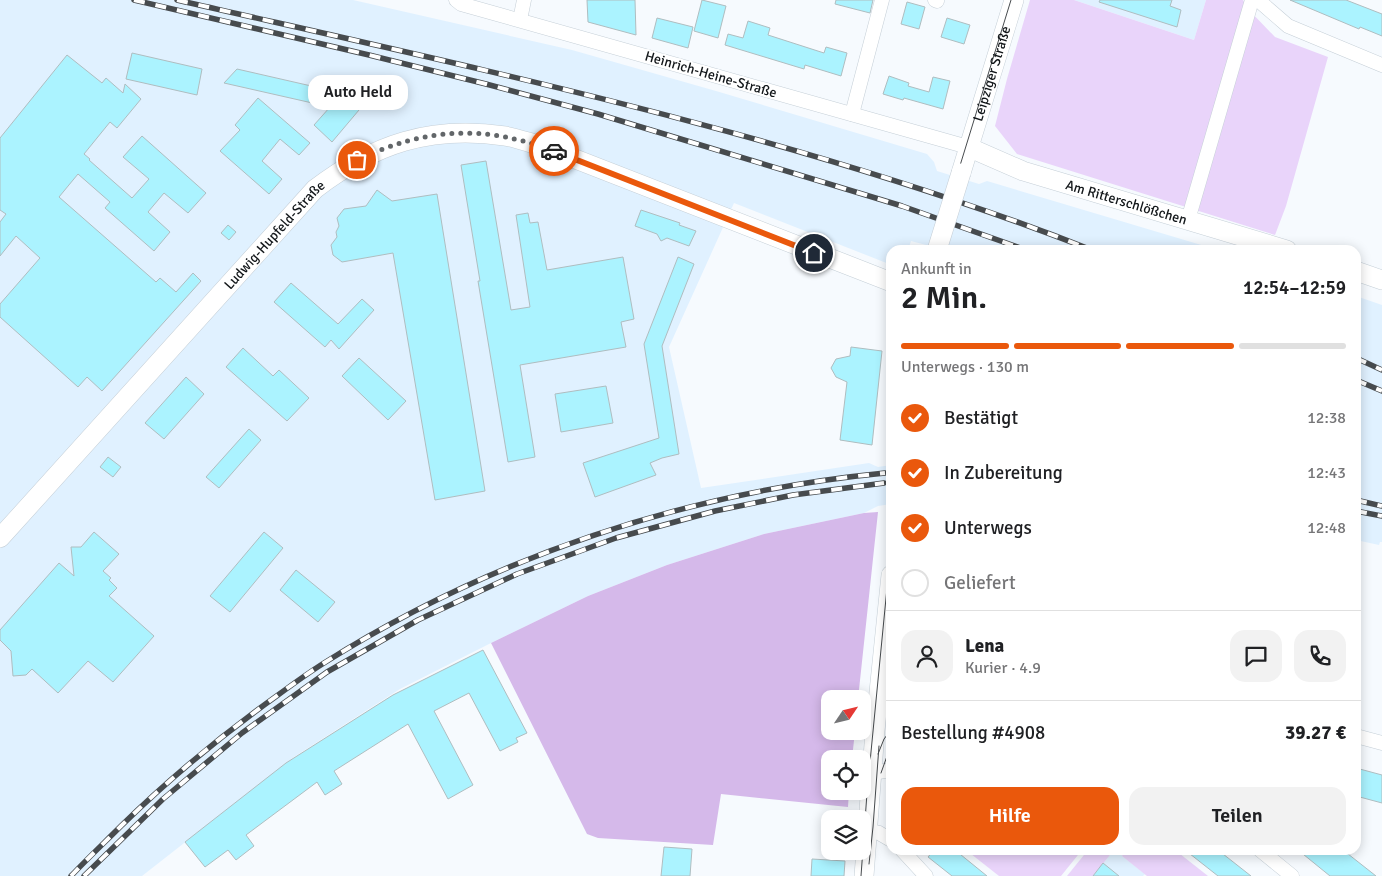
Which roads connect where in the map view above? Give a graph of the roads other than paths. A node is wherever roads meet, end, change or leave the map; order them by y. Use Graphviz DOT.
graph roads {
  1 [pos="456,0"];
  2 [pos="524,0"];
  3 [pos="882,0"];
  4 [pos="1014,0"];
  5 [pos="1252,0"];
  6 [pos="1258,0"];
  7 [pos="520,20"];
  8 [pos="1382,65"];
  9 [pos="852,114"];
  10 [pos="968,147"];
  11 [pos="1188,220"];
  12 [pos="938,245"];
  13 [pos="1270,245"];
  14 [pos="1361,273"];
  15 [pos="886,280"];
  16 [pos="1382,280"];
  17 [pos="0,538"];
  18 [pos="886,627"];
  19 [pos="1361,737"];
  20 [pos="1382,743"];
  21 [pos="886,771"];
  22 [pos="872,772"];
  23 [pos="869,810"];
  24 [pos="871,832"];
  25 [pos="886,837"];
  26 [pos="907,855"];
  27 [pos="1266,855"];
  28 [pos="865,860"];
  29 [pos="925,875"];
  30 [pos="864,876"];
  31 [pos="1292,876"];
  1 -- 7 [label="street, Heinrich-Heine-Straße"];
  2 -- 7 [label="street"];
  3 -- 9 [label="street"];
  4 -- 10 [label="main road, Leipziger Straße"];
  5 -- 11 [label="street"];
  6 -- 8 [label="street"];
  7 -- 9 [label="street, Heinrich-Heine-Straße"];
  9 -- 10 [label="street, Heinrich-Heine-Straße"];
  10 -- 11 [label="main road, Am Ritterschlößchen"];
  10 -- 12 [label="main road, Leipziger Straße, bridge"];
  11 -- 13 [label="main road, Am Ritterschlößchen"];
  14 -- 16 [label="main road"];
  15 -- 17 [label="main road, Ludwig-Hupfeld-Straße"];
  18 -- 22 [label="main road"];
  19 -- 20 [label="street"];
  21 -- 22 [label="street"];
  22 -- 23 [label="main road"];
  24 -- 25 [label="street"];
  26 -- 29 [label="street"];
  27 -- 31 [label="street"];
  28 -- 30 [label="main road"];
}
